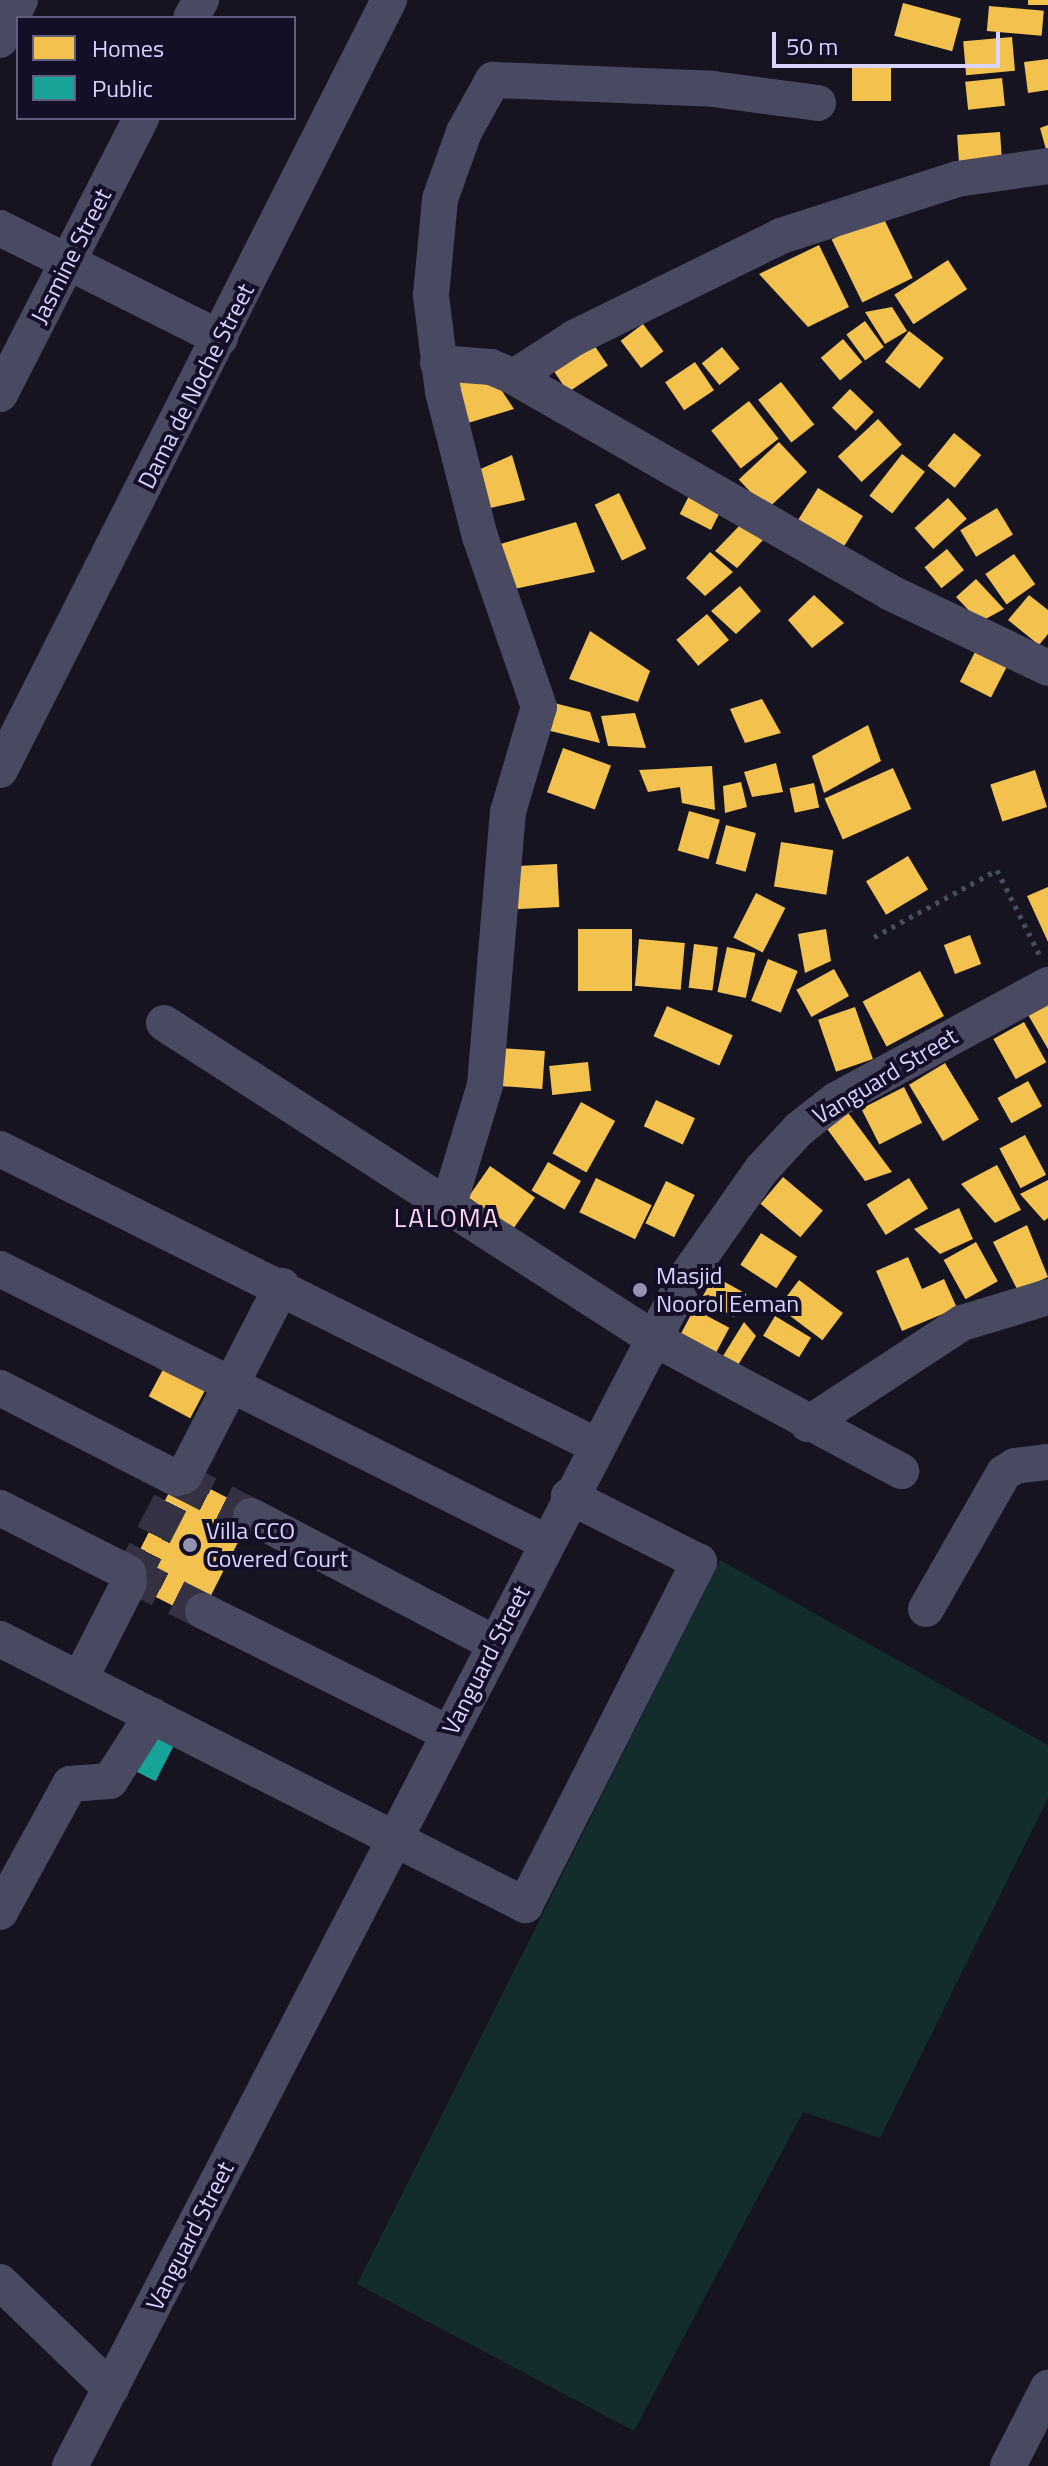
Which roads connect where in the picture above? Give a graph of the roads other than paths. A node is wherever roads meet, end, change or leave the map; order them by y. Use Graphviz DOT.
graph roads {
  1 [pos="20,0"];
  2 [pos="389,0"];
  3 [pos="0,40"];
  4 [pos="818,103"];
  5 [pos="140,120"];
  6 [pos="1048,166"];
  7 [pos="0,228"];
  8 [pos="68,263"];
  9 [pos="220,338"];
  10 [pos="438,363"];
  11 [pos="514,377"];
  12 [pos="0,394"];
  13 [pos="1048,668"];
  14 [pos="0,770"];
  15 [pos="1048,985"];
  16 [pos="164,1023"];
  17 [pos="0,1149"];
  18 [pos="448,1207"];
  19 [pos="0,1269"];
  20 [pos="282,1286"];
  21 [pos="1048,1297"];
  22 [pos="651,1337"];
  23 [pos="231,1385"];
  24 [pos="0,1388"];
  25 [pos="808,1424"];
  26 [pos="595,1445"];
  27 [pos="1048,1462"];
  28 [pos="901,1471"];
  29 [pos="569,1496"];
  30 [pos="0,1508"];
  31 [pos="251,1516"];
  32 [pos="546,1542"];
  33 [pos="926,1609"];
  34 [pos="203,1611"];
  35 [pos="0,1639"];
  36 [pos="494,1643"];
  37 [pos="80,1679"];
  38 [pos="152,1715"];
  39 [pos="448,1733"];
  40 [pos="394,1839"];
  41 [pos="0,1912"];
  42 [pos="0,2282"];
  43 [pos="1048,2388"];
  44 [pos="111,2389"];
  45 [pos="70,2466"];
  46 [pos="1008,2466"];
  1 -- 3 [label="street"];
  2 -- 9 [label="street, Dama de Noche Street"];
  4 -- 10 [label="street"];
  5 -- 8 [label="street, Jasmine Street"];
  6 -- 11 [label="street"];
  7 -- 8 [label="street"];
  8 -- 9 [label="street"];
  8 -- 12 [label="street, Jasmine Street"];
  9 -- 14 [label="street, Dama de Noche Street"];
  10 -- 11 [label="street"];
  10 -- 18 [label="street"];
  11 -- 13 [label="street"];
  15 -- 22 [label="street, Vanguard Street"];
  16 -- 18 [label="street"];
  17 -- 20 [label="street"];
  18 -- 22 [label="street"];
  19 -- 23 [label="street"];
  20 -- 23 [label="street"];
  20 -- 26 [label="street"];
  21 -- 25 [label="street"];
  22 -- 25 [label="street"];
  22 -- 26 [label="street, Vanguard Street"];
  23 -- 24 [label="street"];
  23 -- 32 [label="street"];
  25 -- 28 [label="street"];
  26 -- 29 [label="street, Vanguard Street"];
  27 -- 33 [label="street"];
  29 -- 32 [label="street, Vanguard Street"];
  29 -- 40 [label="street"];
  30 -- 37 [label="street"];
  31 -- 36 [label="street"];
  32 -- 36 [label="street, Vanguard Street"];
  34 -- 39 [label="street"];
  35 -- 37 [label="street"];
  36 -- 39 [label="street, Vanguard Street"];
  37 -- 38 [label="street"];
  38 -- 40 [label="street"];
  38 -- 41 [label="street"];
  39 -- 40 [label="street, Vanguard Street"];
  40 -- 44 [label="street, Vanguard Street"];
  42 -- 44 [label="street"];
  43 -- 46 [label="street"];
  44 -- 45 [label="street, Vanguard Street"];
}
